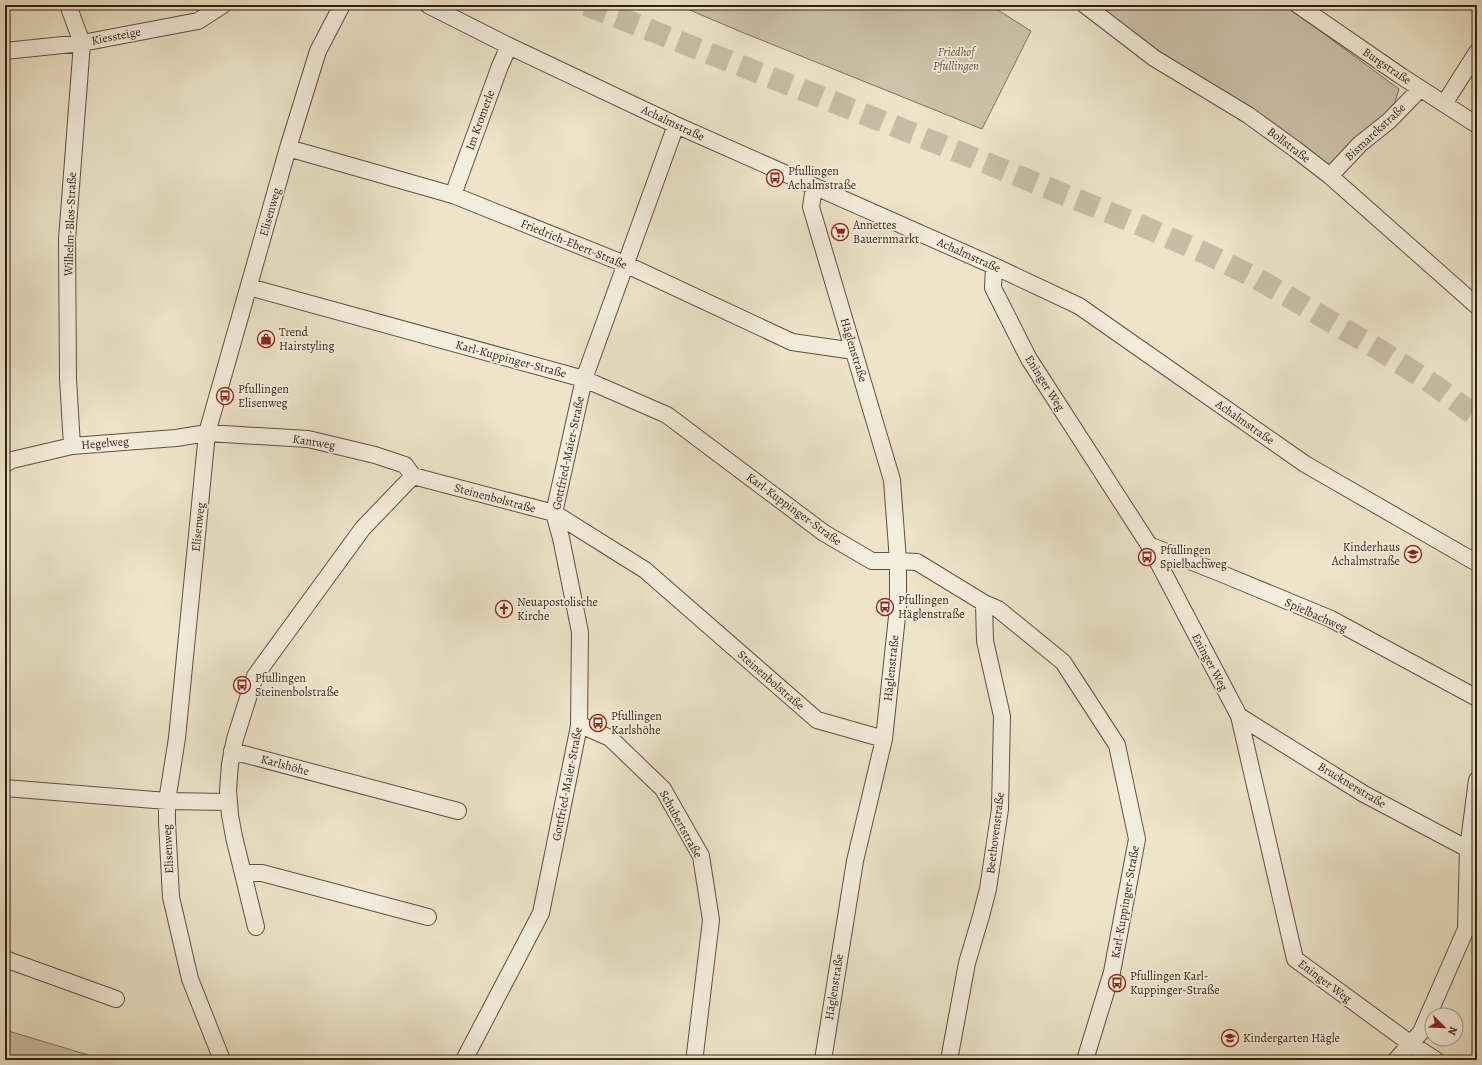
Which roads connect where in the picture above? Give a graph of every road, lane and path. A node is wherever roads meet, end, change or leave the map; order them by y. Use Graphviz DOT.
graph roads {
  1 [pos="68,5"];
  2 [pos="223,5"];
  3 [pos="342,5"];
  4 [pos="428,5"];
  5 [pos="1085,5"];
  6 [pos="1298,5"];
  7 [pos="82,43"];
  8 [pos="509,46"];
  9 [pos="5,51"];
  10 [pos="1477,52"];
  11 [pos="1420,89"];
  12 [pos="1444,104"];
  13 [pos="676,125"];
  14 [pos="1477,125"];
  15 [pos="288,148"];
  16 [pos="1330,176"];
  17 [pos="814,187"];
  18 [pos="453,195"];
  19 [pos="625,264"];
  20 [pos="994,266"];
  21 [pos="249,287"];
  22 [pos="1477,306"];
  23 [pos="854,351"];
  24 [pos="584,379"];
  25 [pos="207,433"];
  26 [pos="72,446"];
  27 [pos="5,464"];
  28 [pos="413,476"];
  29 [pos="554,513"];
  30 [pos="1148,545"];
  31 [pos="898,561"];
  32 [pos="1477,563"];
  33 [pos="984,603"];
  34 [pos="1477,698"];
  35 [pos="1240,716"];
  36 [pos="579,726"];
  37 [pos="884,740"];
  38 [pos="232,751"];
  39 [pos="1477,780"];
  40 [pos="5,788"];
  41 [pos="167,801"];
  42 [pos="228,802"];
  43 [pos="458,811"];
  44 [pos="1468,849"];
  45 [pos="243,873"];
  46 [pos="428,918"];
  47 [pos="256,927"];
  48 [pos="1471,928"];
  49 [pos="5,959"];
  50 [pos="116,999"];
  51 [pos="1411,1044"];
  52 [pos="222,1060"];
  53 [pos="464,1060"];
  54 [pos="696,1060"];
  55 [pos="822,1060"];
  56 [pos="949,1060"];
  57 [pos="1085,1060"];
  58 [pos="1396,1060"];
  59 [pos="1436,1060"];
  1 -- 7 [label="street, Wilhelm-Blos-Straße"];
  2 -- 7 [label="street, Kiessteige"];
  3 -- 15 [label="street, Elisenweg"];
  4 -- 8 [label="street, Achalmstraße"];
  5 -- 16 [label="street, Bollstraße"];
  6 -- 11 [label="street, Burgstraße"];
  7 -- 9 [label="street, Kiessteige"];
  7 -- 26 [label="street, Wilhelm-Blos-Straße"];
  8 -- 13 [label="street, Achalmstraße"];
  8 -- 18 [label="street, Im Kromerle"];
  10 -- 12 [label="street"];
  11 -- 12 [label="street, Burgstraße"];
  11 -- 16 [label="street, Bismarckstraße"];
  12 -- 14 [label="street, Burgstraße"];
  13 -- 17 [label="street, Achalmstraße"];
  13 -- 19 [label="street, Gottfried-Maier-Straße"];
  15 -- 18 [label="street, Friedrich-Ebert-Straße"];
  15 -- 21 [label="street, Elisenweg"];
  16 -- 22 [label="street, Bollstraße"];
  17 -- 20 [label="street, Achalmstraße"];
  17 -- 23 [label="street, Häglenstraße"];
  18 -- 19 [label="street, Friedrich-Ebert-Straße"];
  19 -- 23 [label="street, Friedrich-Ebert-Straße"];
  19 -- 24 [label="street, Gottfried-Maier-Straße"];
  20 -- 30 [label="street, Eninger Weg"];
  20 -- 32 [label="street, Achalmstraße"];
  21 -- 24 [label="street, Karl-Kuppinger-Straße"];
  21 -- 25 [label="street, Elisenweg"];
  23 -- 31 [label="street, Häglenstraße"];
  24 -- 29 [label="street, Gottfried-Maier-Straße"];
  24 -- 31 [label="street, Karl-Kuppinger-Straße"];
  25 -- 26 [label="street, Hegelweg"];
  25 -- 28 [label="street, Kantweg"];
  25 -- 41 [label="street, Elisenweg"];
  26 -- 27 [label="street, Hegelweg"];
  28 -- 29 [label="street, Steinenbolstraße"];
  28 -- 38 [label="street"];
  29 -- 36 [label="street, Gottfried-Maier-Straße"];
  29 -- 37 [label="street, Steinenbolstraße"];
  30 -- 34 [label="street, Spielbachweg"];
  30 -- 35 [label="street, Eninger Weg"];
  31 -- 33 [label="street, Karl-Kuppinger-Straße"];
  31 -- 37 [label="street, Häglenstraße"];
  33 -- 56 [label="street, Beethovenstraße"];
  33 -- 57 [label="street, Karl-Kuppinger-Straße"];
  35 -- 44 [label="street, Brucknerstraße"];
  35 -- 51 [label="street, Eninger Weg"];
  36 -- 53 [label="street, Gottfried-Maier-Straße"];
  36 -- 54 [label="street, Schubertstraße"];
  37 -- 55 [label="street, Häglenstraße"];
  38 -- 42 [label="street"];
  38 -- 43 [label="street, Karlshöhe"];
  39 -- 44 [label="street"];
  40 -- 41 [label="street"];
  41 -- 42 [label="street"];
  41 -- 52 [label="street, Elisenweg"];
  42 -- 45 [label="street"];
  44 -- 48 [label="street"];
  45 -- 46 [label="street"];
  45 -- 47 [label="street"];
  48 -- 51 [label="street"];
  49 -- 50 [label="street"];
  51 -- 58 [label="street"];
  51 -- 59 [label="street, Eninger Weg"];
}
